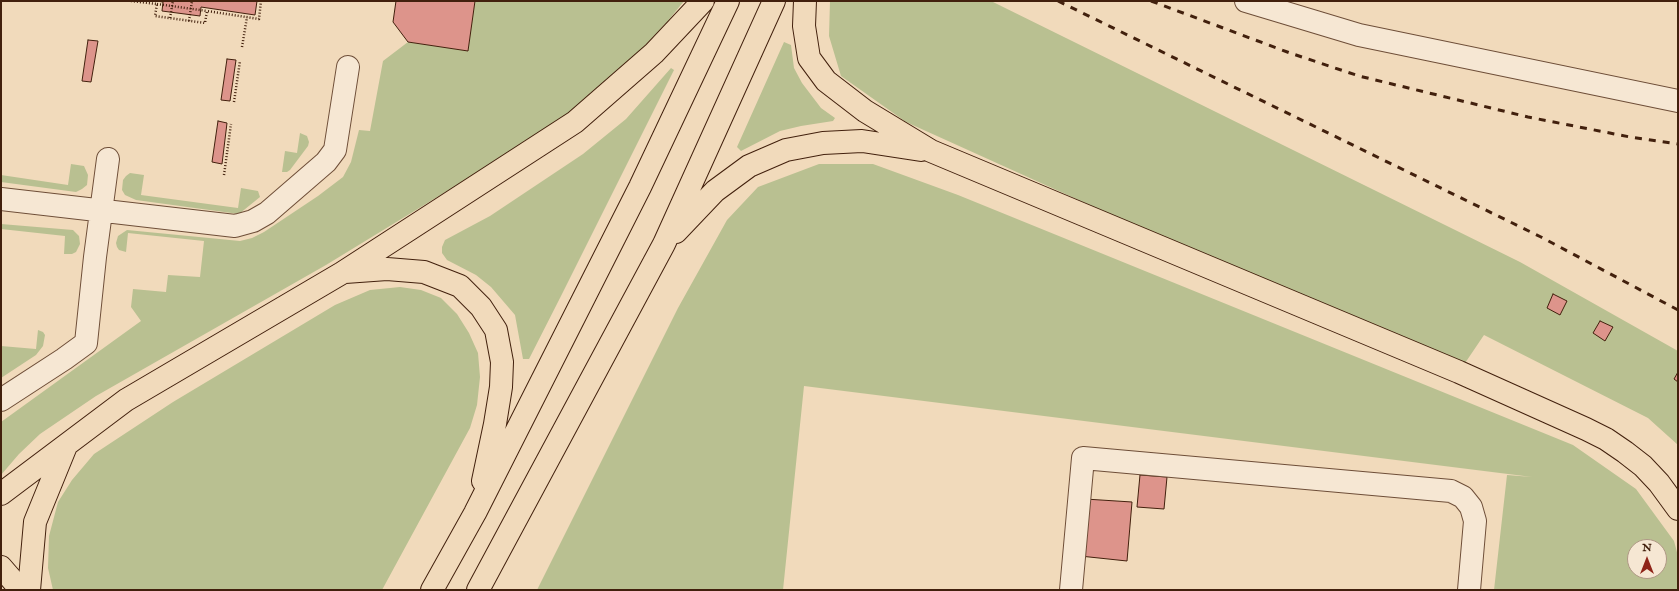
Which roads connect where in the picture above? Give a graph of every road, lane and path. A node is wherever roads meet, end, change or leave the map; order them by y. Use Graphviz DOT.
graph roads {
  1 [pos="131,1"];
  2 [pos="173,1"];
  3 [pos="192,1"];
  4 [pos="261,1"];
  5 [pos="703,1"];
  6 [pos="728,1"];
  7 [pos="774,1"];
  8 [pos="804,1"];
  9 [pos="1246,1"];
  10 [pos="157,4"];
  11 [pos="172,6"];
  12 [pos="190,9"];
  13 [pos="207,11"];
  14 [pos="246,17"];
  15 [pos="170,18"];
  16 [pos="189,21"];
  17 [pos="242,47"];
  18 [pos="240,61"];
  19 [pos="348,67"];
  20 [pos="1678,101"];
  21 [pos="234,102"];
  22 [pos="231,124"];
  23 [pos="931,151"];
  24 [pos="108,159"];
  25 [pos="224,175"];
  26 [pos="1,199"];
  27 [pos="101,209"];
  28 [pos="664,244"];
  29 [pos="342,272"];
  30 [pos="1,400"];
  31 [pos="67,445"];
  32 [pos="1,494"];
  33 [pos="1678,509"];
  34 [pos="476,513"];
  35 [pos="1,567"];
  36 [pos="21,590"];
  37 [pos="29,590"];
  38 [pos="432,590"];
  39 [pos="478,590"];
  40 [pos="1071,590"];
  41 [pos="1469,590"];
  1 -- 10 [label="path"];
  2 -- 11 [label="path"];
  3 -- 12 [label="path"];
  4 -- 14 [label="path"];
  5 -- 29 [label="main road"];
  6 -- 34 [label="main road"];
  7 -- 28 [label="main road"];
  8 -- 23 [label="main road"];
  9 -- 20 [label="lane"];
  10 -- 11 [label="path"];
  10 -- 15 [label="path"];
  11 -- 12 [label="path"];
  11 -- 15 [label="path"];
  12 -- 13 [label="path"];
  12 -- 16 [label="path"];
  13 -- 14 [label="path"];
  13 -- 16 [label="path"];
  14 -- 17 [label="path"];
  15 -- 16 [label="path"];
  18 -- 21 [label="path"];
  19 -- 27 [label="lane"];
  22 -- 25 [label="path"];
  23 -- 28 [label="main road"];
  23 -- 33 [label="main road"];
  24 -- 27 [label="lane"];
  26 -- 27 [label="lane"];
  27 -- 30 [label="lane"];
  28 -- 39 [label="main road"];
  29 -- 31 [label="main road"];
  29 -- 34 [label="main road"];
  31 -- 32 [label="main road"];
  31 -- 37 [label="main road"];
  34 -- 38 [label="main road"];
  35 -- 36 [label="main road"];
  40 -- 41 [label="lane"];
}
